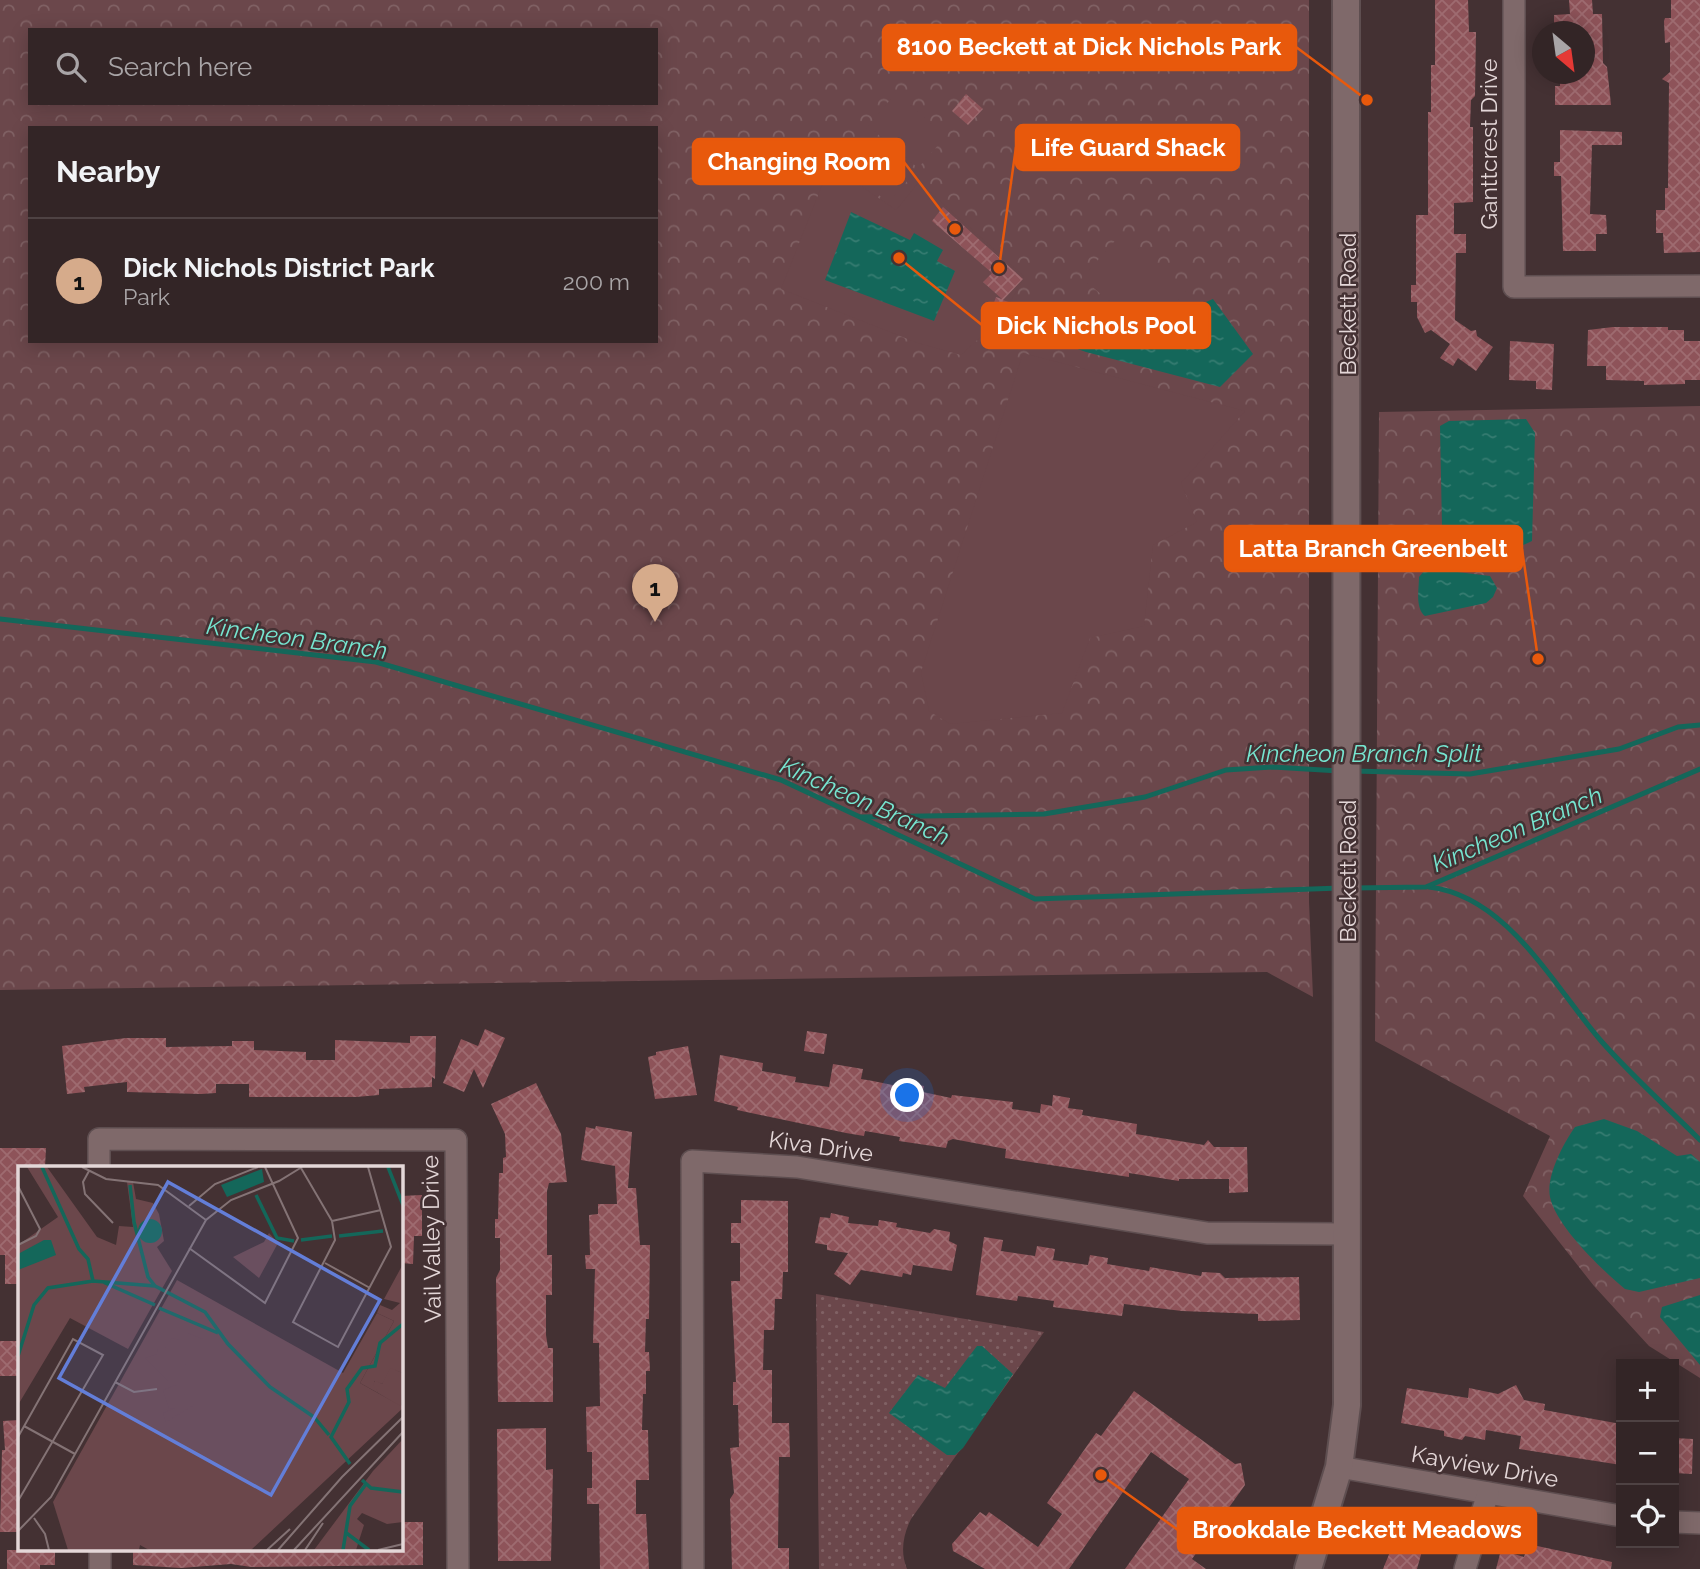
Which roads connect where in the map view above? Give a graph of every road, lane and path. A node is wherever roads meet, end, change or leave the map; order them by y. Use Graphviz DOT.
graph roads {
  1 [pos="1346,0"];
  2 [pos="1514,0"];
  3 [pos="1700,286"];
  4 [pos="99,1166"];
  5 [pos="1347,1234"];
  6 [pos="1339,1467"];
  7 [pos="1488,1493"];
  8 [pos="1616,1515"];
  9 [pos="1679,1522"];
  10 [pos="1700,1523"];
  11 [pos="458,1569"];
  12 [pos="693,1569"];
  13 [pos="1308,1569"];
  14 [pos="1465,1569"];
  1 -- 5 [label="street, Beckett Road"];
  2 -- 3 [label="street, Ganttcrest Drive"];
  4 -- 11 [label="street, Vail Valley Drive"];
  5 -- 6 [label="street, Beckett Road"];
  5 -- 12 [label="street, Kiva Drive"];
  6 -- 7 [label="street, Kayview Drive"];
  6 -- 13 [label="street, Beckett Road"];
  7 -- 8 [label="street, Kayview Drive"];
  7 -- 14 [label="street"];
  9 -- 10 [label="street"];
}
